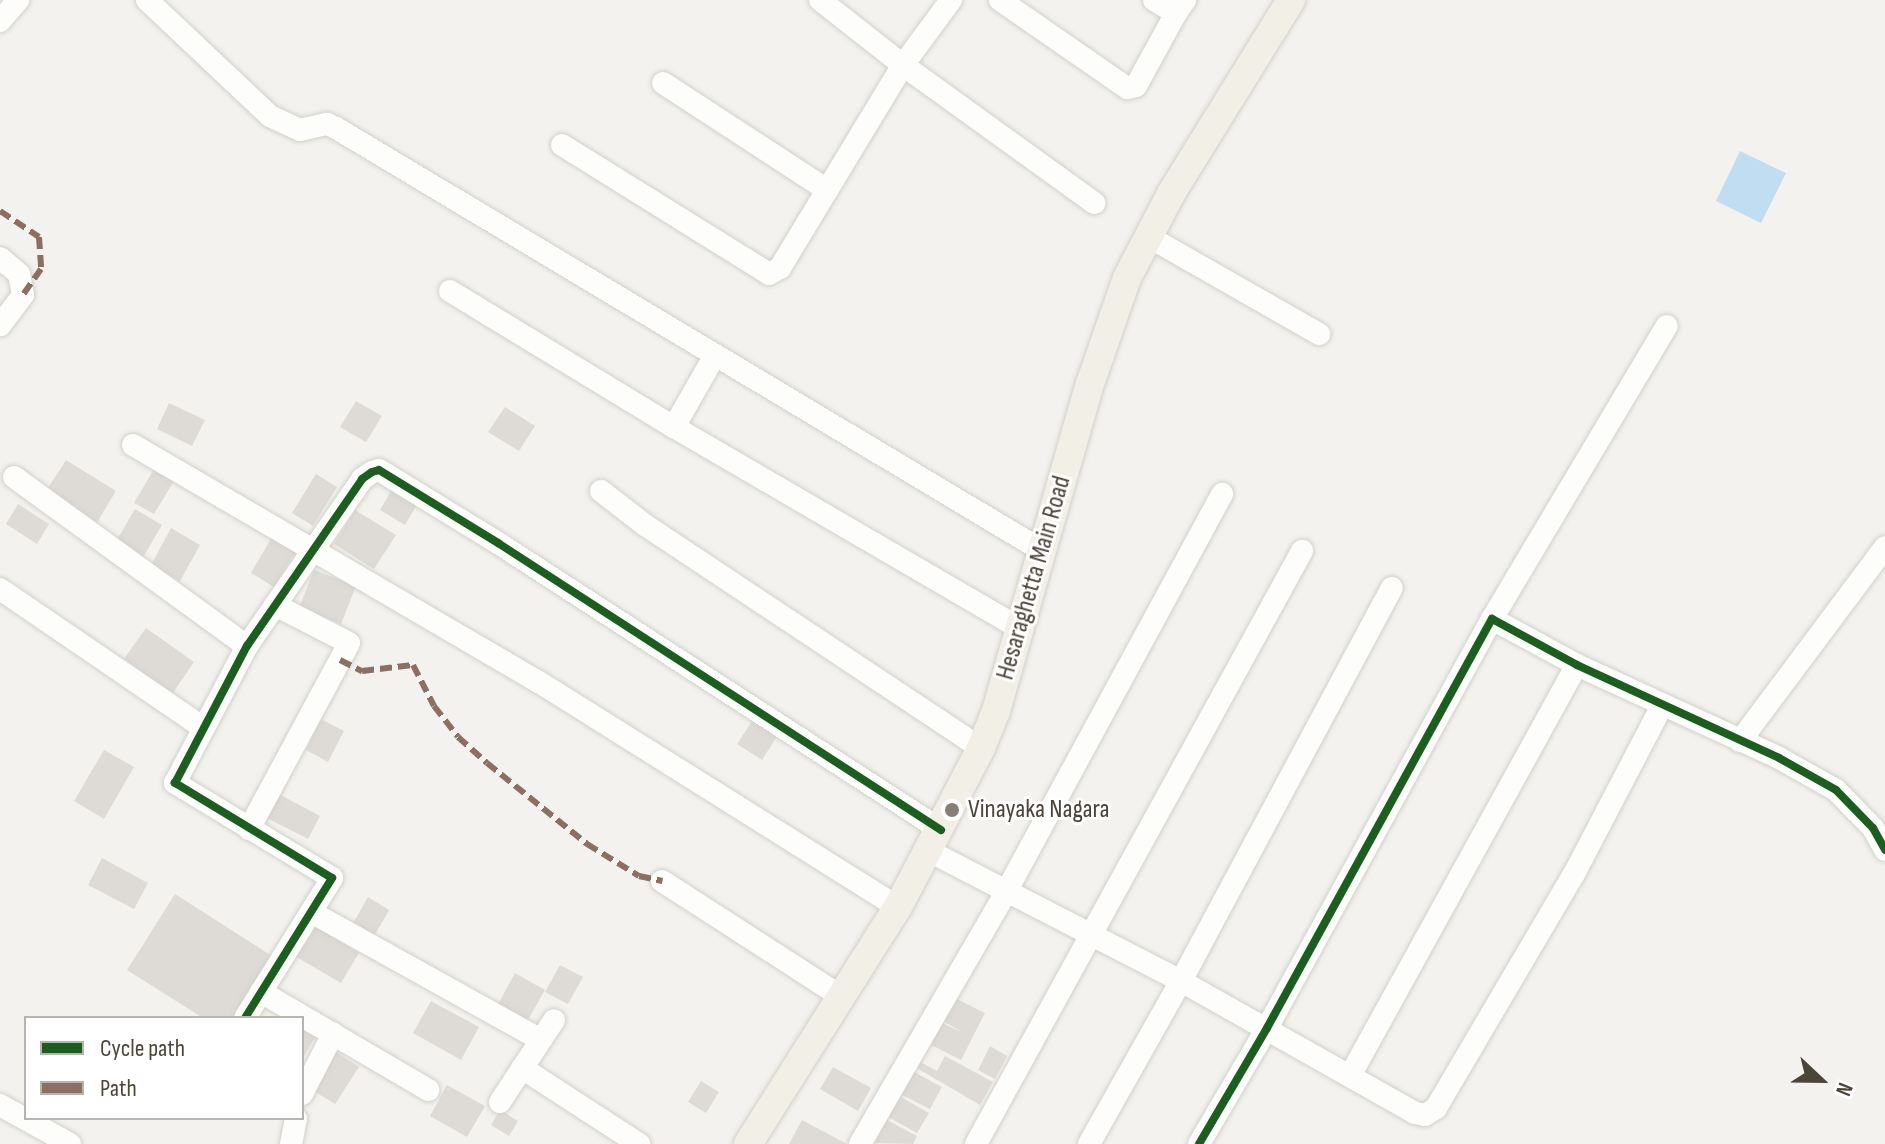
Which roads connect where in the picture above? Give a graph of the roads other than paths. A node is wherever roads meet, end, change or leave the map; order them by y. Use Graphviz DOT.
graph roads {
  1 [pos="18,0"];
  2 [pos="147,0"];
  3 [pos="820,0"];
  4 [pos="951,0"];
  5 [pos="1000,0"];
  6 [pos="1154,0"];
  7 [pos="1291,0"];
  8 [pos="1180,7"];
  9 [pos="0,21"];
  10 [pos="903,65"];
  11 [pos="663,83"];
  12 [pos="562,145"];
  13 [pos="827,190"];
  14 [pos="1094,203"];
  15 [pos="1149,237"];
  16 [pos="0,258"];
  17 [pos="450,291"];
  18 [pos="0,325"];
  19 [pos="1667,326"];
  20 [pos="1319,334"];
  21 [pos="715,355"];
  22 [pos="674,427"];
  23 [pos="133,445"];
  24 [pos="14,477"];
  25 [pos="601,491"];
  26 [pos="1222,494"];
  27 [pos="1885,547"];
  28 [pos="1041,550"];
  29 [pos="1302,551"];
  30 [pos="312,552"];
  31 [pos="1392,588"];
  32 [pos="0,589"];
  33 [pos="275,605"];
  34 [pos="1492,619"];
  35 [pos="1019,628"];
  36 [pos="247,646"];
  37 [pos="1577,665"];
  38 [pos="1662,706"];
  39 [pos="202,727"];
  40 [pos="1740,741"];
  41 [pos="981,748"];
  42 [pos="249,829"];
  43 [pos="935,840"];
  44 [pos="1885,850"];
  45 [pos="662,881"];
  46 [pos="1006,892"];
  47 [pos="898,907"];
  48 [pos="311,912"];
  49 [pos="1092,938"];
  50 [pos="1181,981"];
  51 [pos="261,992"];
  52 [pos="842,997"];
  53 [pos="246,1016"];
  54 [pos="302,1016"];
  55 [pos="304,1017"];
  56 [pos="554,1020"];
  57 [pos="1267,1028"];
  58 [pos="333,1034"];
  59 [pos="541,1040"];
  60 [pos="522,1068"];
  61 [pos="1351,1074"];
  62 [pos="304,1090"];
  63 [pos="429,1090"];
  64 [pos="500,1102"];
  65 [pos="0,1105"];
  66 [pos="24,1118"];
  67 [pos="27,1120"];
  68 [pos="296,1120"];
  69 [pos="70,1144"];
  70 [pos="291,1144"];
  71 [pos="639,1144"];
  72 [pos="748,1144"];
  73 [pos="860,1144"];
  74 [pos="976,1144"];
  75 [pos="1089,1144"];
  76 [pos="1199,1144"];
  1 -- 9 [label="street"];
  2 -- 21 [label="street"];
  3 -- 10 [label="street"];
  4 -- 10 [label="street"];
  5 -- 8 [label="street"];
  6 -- 8 [label="street"];
  7 -- 15 [label="main road, Hesaraghetta Main Road"];
  10 -- 13 [label="street"];
  10 -- 14 [label="street"];
  11 -- 13 [label="street"];
  12 -- 13 [label="street"];
  15 -- 20 [label="street"];
  15 -- 28 [label="main road, Hesaraghetta Main Road"];
  16 -- 18 [label="street"];
  17 -- 22 [label="street"];
  19 -- 34 [label="street"];
  21 -- 22 [label="street"];
  21 -- 28 [label="street"];
  22 -- 35 [label="street"];
  23 -- 30 [label="street"];
  24 -- 36 [label="street"];
  25 -- 41 [label="street"];
  26 -- 46 [label="street"];
  27 -- 40 [label="street"];
  28 -- 35 [label="main road, Hesaraghetta Main Road"];
  29 -- 49 [label="street"];
  30 -- 33 [label="street"];
  30 -- 43 [label="street"];
  30 -- 47 [label="street"];
  31 -- 50 [label="street"];
  32 -- 39 [label="street"];
  33 -- 36 [label="street"];
  33 -- 42 [label="street"];
  34 -- 37 [label="street"];
  34 -- 57 [label="street"];
  35 -- 41 [label="main road, Hesaraghetta Main Road"];
  36 -- 39 [label="street"];
  37 -- 38 [label="street"];
  37 -- 61 [label="street"];
  38 -- 40 [label="street"];
  38 -- 61 [label="street"];
  39 -- 42 [label="street"];
  40 -- 44 [label="street"];
  41 -- 43 [label="main road, Hesaraghetta Main Road"];
  42 -- 48 [label="street"];
  43 -- 46 [label="street"];
  43 -- 47 [label="main road, Hesaraghetta Main Road"];
  45 -- 52 [label="street"];
  46 -- 49 [label="street"];
  46 -- 73 [label="street"];
  47 -- 52 [label="main road, Hesaraghetta Main Road"];
  48 -- 51 [label="street"];
  48 -- 59 [label="street"];
  49 -- 50 [label="street"];
  49 -- 74 [label="street"];
  50 -- 57 [label="street"];
  50 -- 75 [label="street"];
  51 -- 53 [label="street"];
  51 -- 54 [label="street"];
  52 -- 72 [label="main road, Hesaraghetta Main Road"];
  55 -- 58 [label="street"];
  56 -- 59 [label="street"];
  57 -- 61 [label="street"];
  57 -- 76 [label="street"];
  58 -- 62 [label="street"];
  58 -- 63 [label="street"];
  59 -- 60 [label="street"];
  60 -- 64 [label="street"];
  60 -- 71 [label="street"];
  65 -- 66 [label="street"];
  67 -- 69 [label="street"];
  68 -- 70 [label="street"];
}
